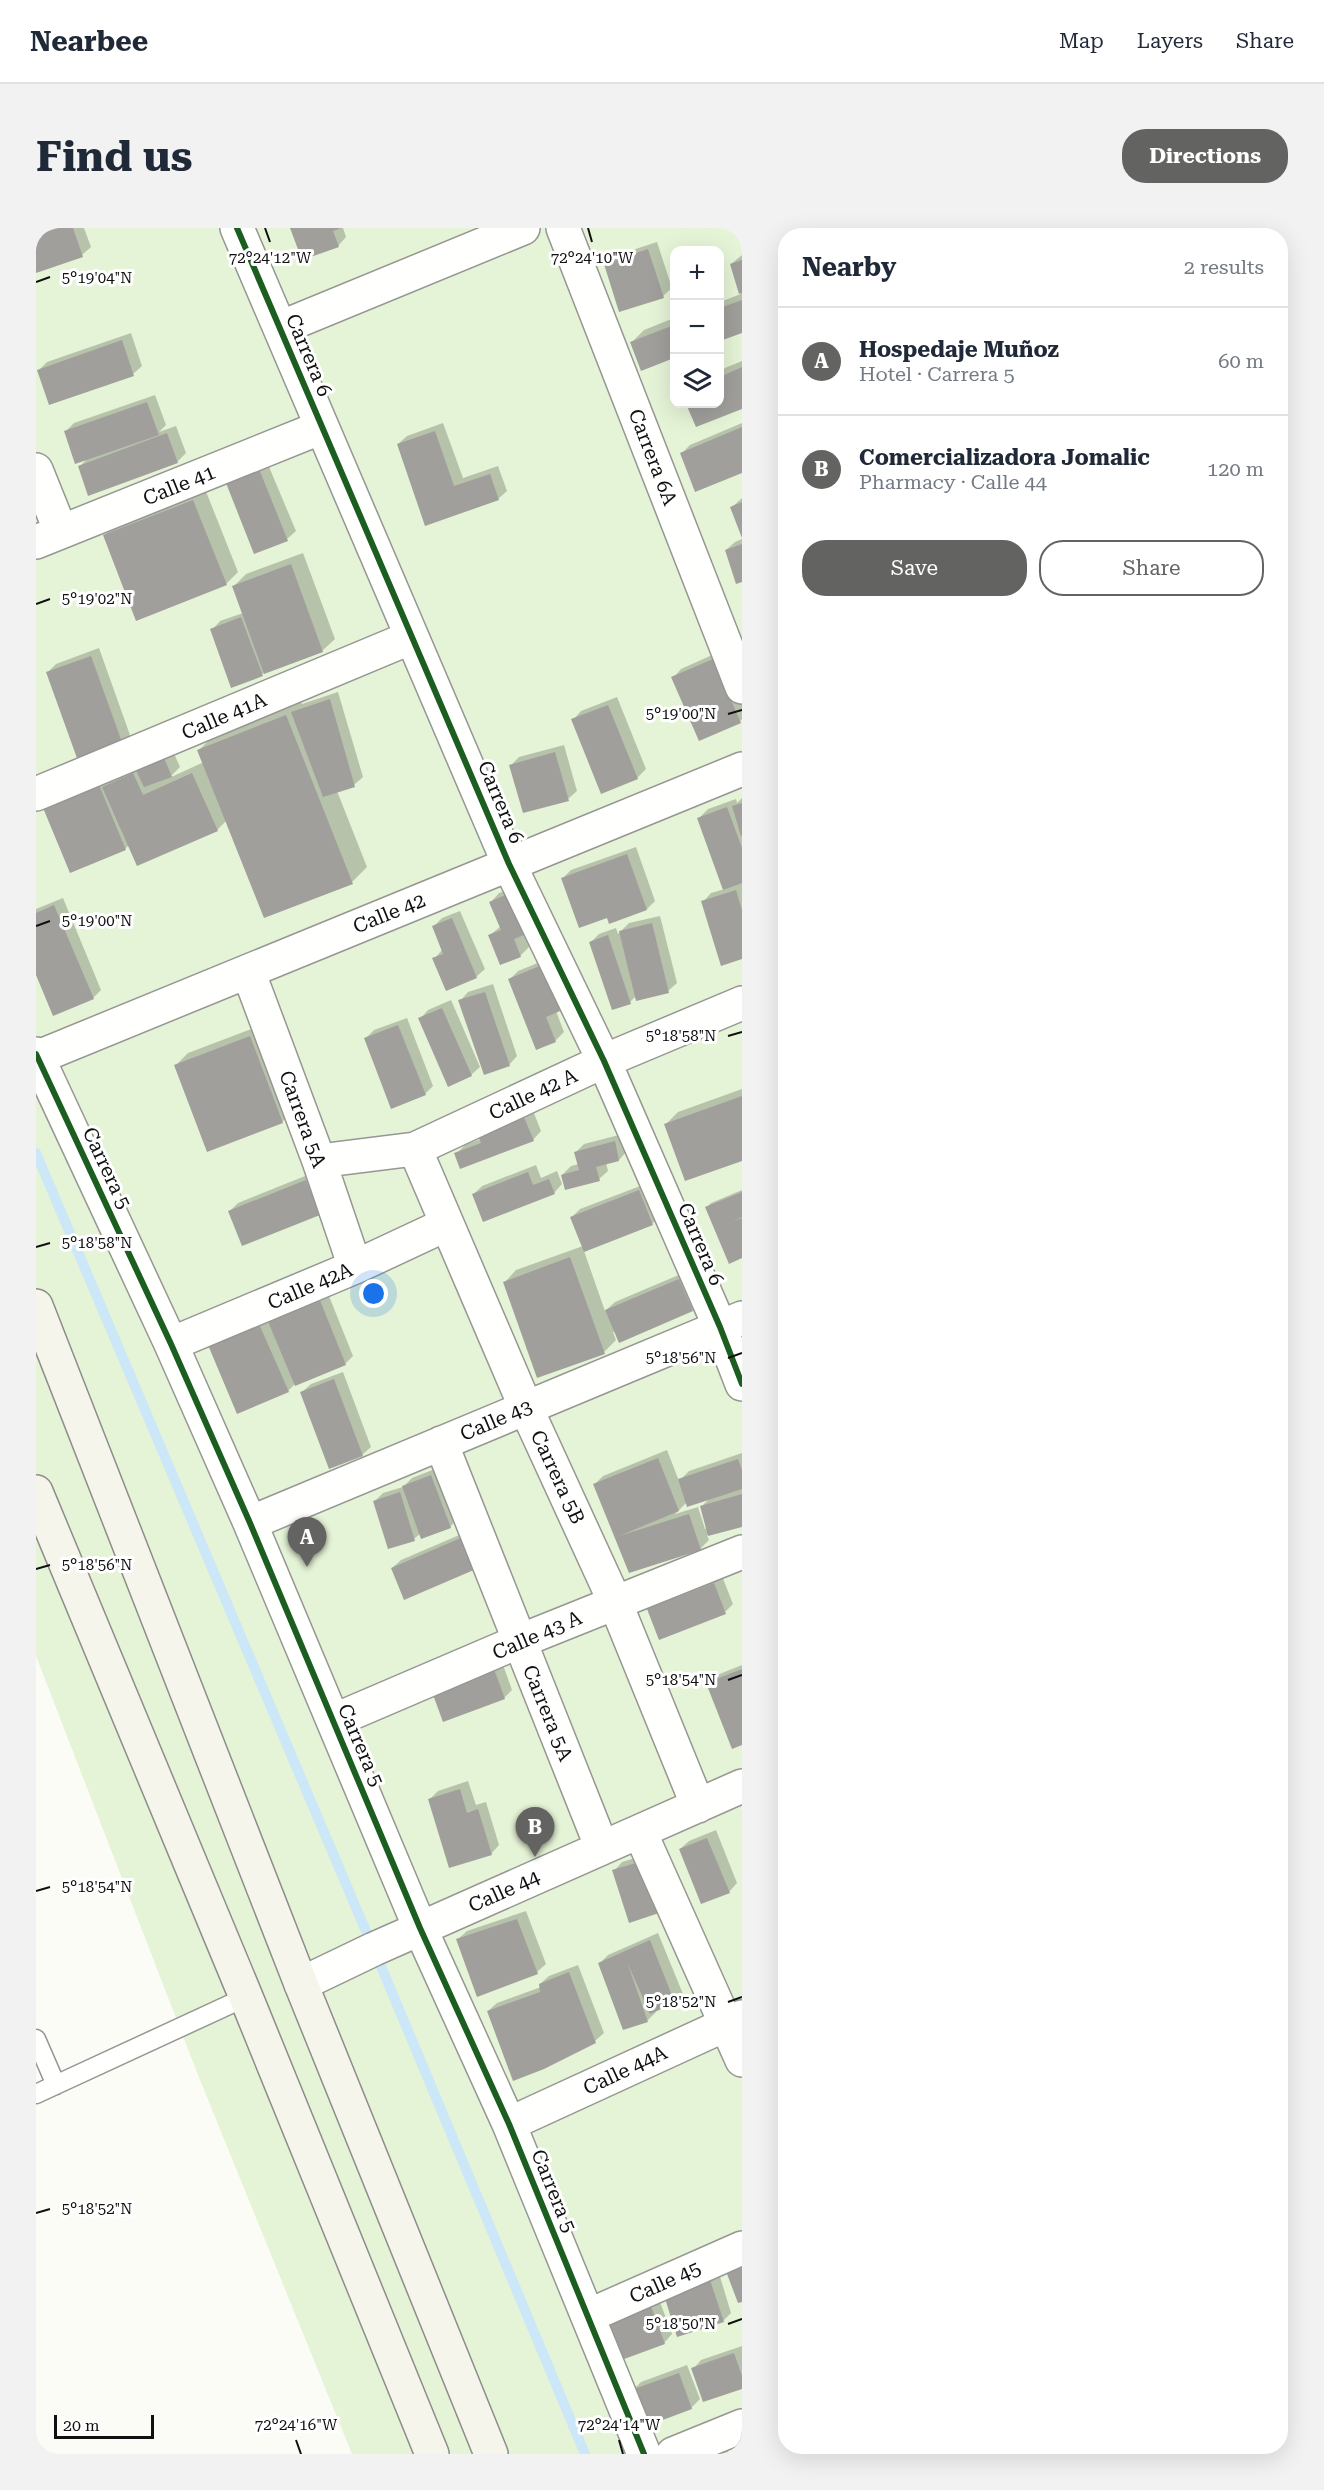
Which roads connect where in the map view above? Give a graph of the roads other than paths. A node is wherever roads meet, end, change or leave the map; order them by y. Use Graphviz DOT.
graph roads {
  1 [pos="237,228"];
  2 [pos="523,228"];
  3 [pos="563,228"];
  4 [pos="280,328"];
  5 [pos="322,427"];
  6 [pos="36,470"];
  7 [pos="49,537"];
  8 [pos="412,637"];
  9 [pos="742,687"];
  10 [pos="742,769"];
  11 [pos="36,794"];
  12 [pos="509,864"];
  13 [pos="248,971"];
  14 [pos="742,1003"];
  15 [pos="37,1056"];
  16 [pos="604,1060"];
  17 [pos="416,1149"];
  18 [pos="319,1161"];
  19 [pos="447,1224"];
  20 [pos="355,1267"];
  21 [pos="36,1306"];
  22 [pos="731,1322"];
  23 [pos="171,1344"];
  24 [pos="742,1384"];
  25 [pos="526,1408"];
  26 [pos="441,1443"];
  27 [pos="36,1492"];
  28 [pos="250,1523"];
  29 [pos="742,1552"];
  30 [pos="615,1602"];
  31 [pos="520,1641"];
  32 [pos="333,1721"];
  33 [pos="742,1786"];
  34 [pos="698,1806"];
  35 [pos="640,1832"];
  36 [pos="602,1848"];
  37 [pos="420,1928"];
  38 [pos="301,1984"];
  39 [pos="246,1997"];
  40 [pos="734,2020"];
  41 [pos="36,2039"];
  42 [pos="742,2060"];
  43 [pos="56,2085"];
  44 [pos="36,2094"];
  45 [pos="509,2124"];
  46 [pos="742,2248"];
  47 [pos="588,2316"];
  48 [pos="742,2426"];
  49 [pos="432,2454"];
  50 [pos="491,2454"];
  51 [pos="644,2454"];
  52 [pos="673,2454"];
  1 -- 4 [label="street, Carrera 6"];
  2 -- 4 [label="street"];
  3 -- 9 [label="street, Carrera 6A"];
  4 -- 5 [label="street, Carrera 6"];
  5 -- 7 [label="street, Calle 41"];
  5 -- 8 [label="street, Carrera 6"];
  6 -- 7 [label="street"];
  8 -- 11 [label="street, Calle 41A"];
  8 -- 12 [label="street, Carrera 6"];
  10 -- 12 [label="street, Calle 42"];
  12 -- 13 [label="street, Calle 42"];
  12 -- 16 [label="street, Carrera 6"];
  13 -- 15 [label="street, Calle 42"];
  13 -- 18 [label="street, Carrera 5A"];
  14 -- 16 [label="street, Calle 42 A"];
  15 -- 23 [label="street, Carrera 5"];
  16 -- 17 [label="street, Calle 42 A"];
  16 -- 22 [label="street, Carrera 6"];
  17 -- 18 [label="street, Calle 42 A"];
  17 -- 19 [label="street, Carrera 5B"];
  18 -- 20 [label="street, Carrera 5A"];
  19 -- 20 [label="street, Calle 42A"];
  19 -- 25 [label="street, Carrera 5B"];
  20 -- 23 [label="street, Calle 42A"];
  21 -- 38 [label="main road"];
  22 -- 24 [label="street, Carrera 6"];
  22 -- 25 [label="street, Calle 43"];
  23 -- 28 [label="street, Carrera 5"];
  25 -- 26 [label="street, Calle 43"];
  25 -- 30 [label="street, Carrera 5B"];
  26 -- 28 [label="street, Calle 43"];
  26 -- 31 [label="street, Carrera 5A"];
  27 -- 39 [label="main road"];
  28 -- 32 [label="street, Carrera 5"];
  29 -- 30 [label="street, Calle 43 A"];
  30 -- 31 [label="street, Calle 43 A"];
  30 -- 34 [label="street, Carrera 5B"];
  31 -- 32 [label="street, Calle 43 A"];
  31 -- 36 [label="street, Carrera 5A"];
  32 -- 37 [label="street, Carrera 5"];
  33 -- 34 [label="street, Calle 44"];
  34 -- 35 [label="street, Calle 44"];
  35 -- 36 [label="street, Calle 44"];
  35 -- 40 [label="street"];
  36 -- 37 [label="street, Calle 44"];
  37 -- 38 [label="street, Calle 44"];
  37 -- 45 [label="street, Carrera 5"];
  38 -- 50 [label="main road"];
  39 -- 43 [label="lane"];
  39 -- 49 [label="main road"];
  40 -- 42 [label="street"];
  40 -- 45 [label="street, Calle 44A"];
  41 -- 43 [label="lane"];
  43 -- 44 [label="lane"];
  45 -- 47 [label="street, Carrera 5"];
  46 -- 47 [label="street, Calle 45"];
  47 -- 51 [label="street, Carrera 5"];
  48 -- 52 [label="street"];
}
